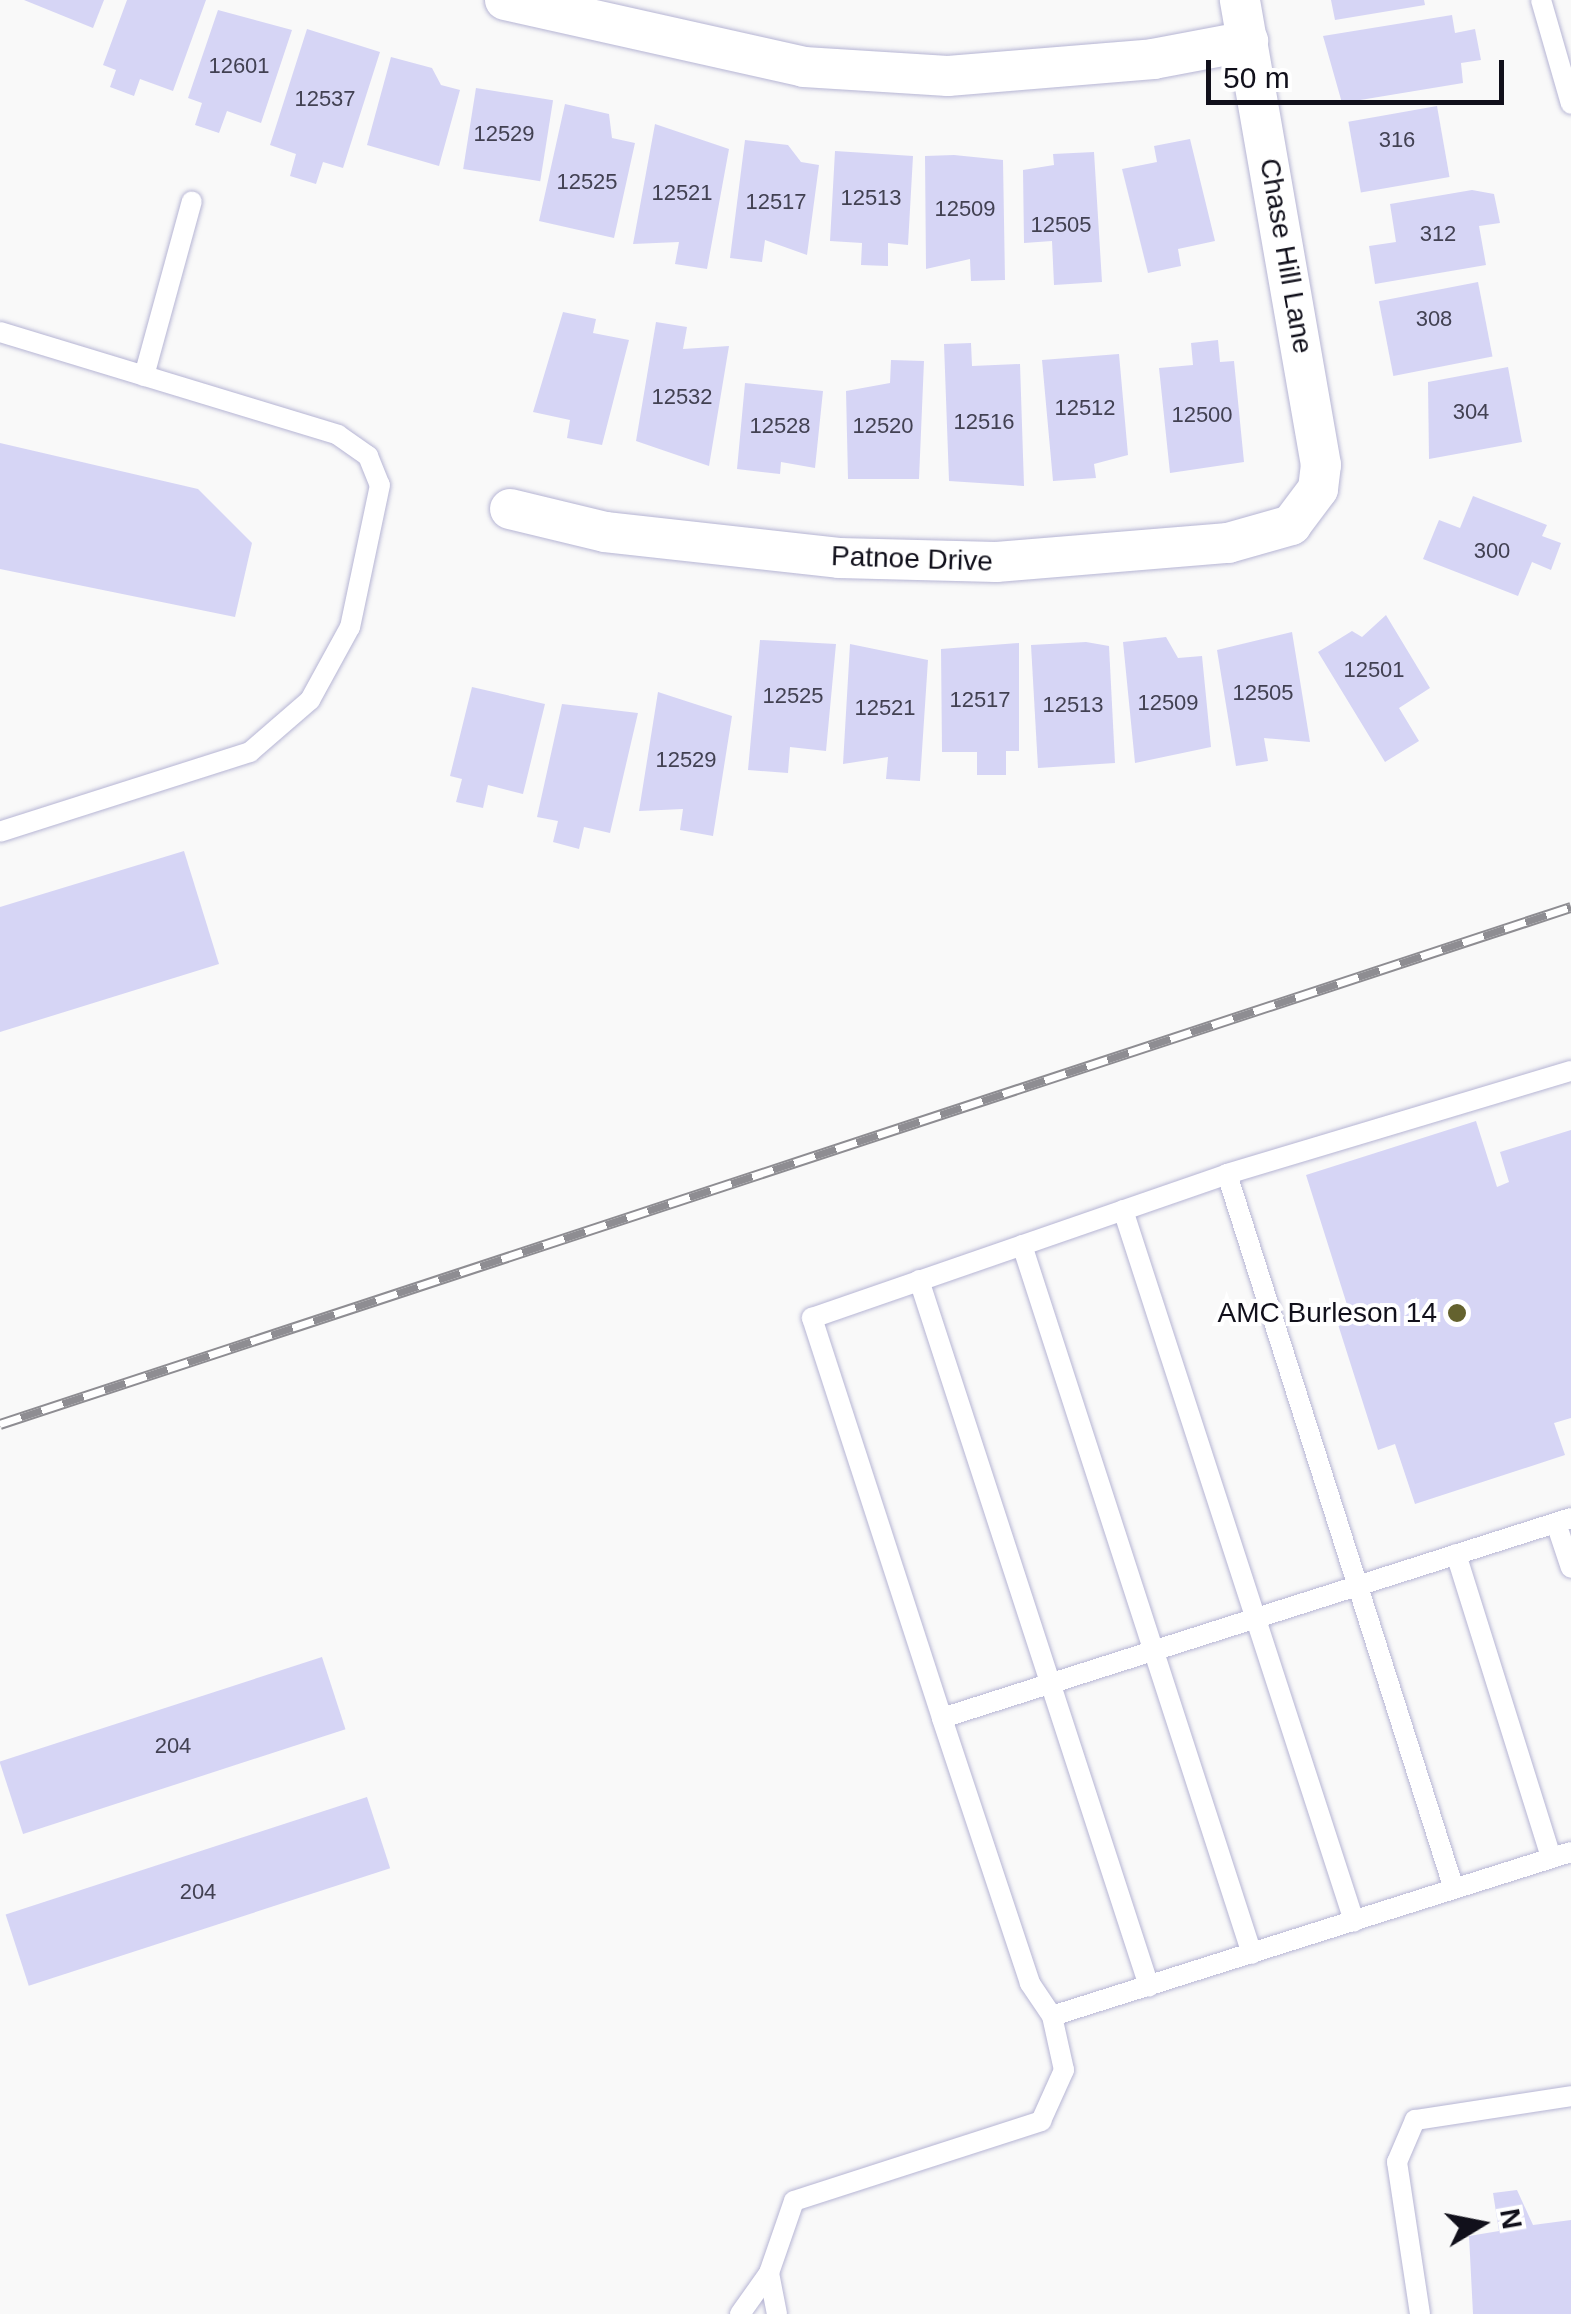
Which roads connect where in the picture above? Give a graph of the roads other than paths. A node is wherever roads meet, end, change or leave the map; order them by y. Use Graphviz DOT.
graph roads {
  1 [pos="505,0"];
  2 [pos="1240,0"];
  3 [pos="1541,0"];
  4 [pos="1248,40"];
  5 [pos="1571,104"];
  6 [pos="192,201"];
  7 [pos="0,332"];
  8 [pos="144,376"];
  9 [pos="510,509"];
  10 [pos="1308,510"];
  11 [pos="0,832"];
  12 [pos="1571,1071"];
  13 [pos="1226,1174"];
  14 [pos="1123,1210"];
  15 [pos="1022,1245"];
  16 [pos="919,1280"];
  17 [pos="1564,1521"];
  18 [pos="1456,1554"];
  19 [pos="1571,1568"];
  20 [pos="1358,1586"];
  21 [pos="1258,1618"];
  22 [pos="1152,1652"];
  23 [pos="1049,1684"];
  24 [pos="942,1718"];
  25 [pos="1561,1855"];
  26 [pos="1454,1890"];
  27 [pos="1354,1921"];
  28 [pos="1252,1954"];
  29 [pos="1149,1986"];
  30 [pos="1052,2016"];
  31 [pos="1571,2096"];
  32 [pos="769,2273"];
  33 [pos="740,2314"];
  34 [pos="777,2314"];
  35 [pos="1420,2314"];
  1 -- 4 [label="street"];
  2 -- 4 [label="street, Chase Hill Lane"];
  3 -- 5 [label="lane"];
  4 -- 10 [label="street, Chase Hill Lane"];
  6 -- 8 [label="lane"];
  7 -- 8 [label="lane"];
  8 -- 11 [label="lane"];
  9 -- 10 [label="street, Patnoe Drive"];
  12 -- 13 [label="lane"];
  13 -- 14 [label="lane"];
  13 -- 20 [label="lane"];
  14 -- 15 [label="lane"];
  14 -- 21 [label="lane"];
  15 -- 16 [label="lane"];
  15 -- 22 [label="lane"];
  16 -- 23 [label="lane"];
  16 -- 24 [label="lane"];
  17 -- 18 [label="lane"];
  17 -- 19 [label="lane"];
  18 -- 20 [label="lane"];
  18 -- 25 [label="lane"];
  20 -- 21 [label="lane"];
  20 -- 26 [label="lane"];
  21 -- 22 [label="lane"];
  21 -- 27 [label="lane"];
  22 -- 23 [label="lane"];
  22 -- 28 [label="lane"];
  23 -- 24 [label="lane"];
  23 -- 29 [label="lane"];
  24 -- 30 [label="lane"];
  25 -- 26 [label="lane"];
  26 -- 27 [label="lane"];
  27 -- 28 [label="lane"];
  28 -- 29 [label="lane"];
  29 -- 30 [label="lane"];
  30 -- 32 [label="lane"];
  31 -- 35 [label="lane"];
  32 -- 33 [label="lane"];
  32 -- 34 [label="lane"];
}
